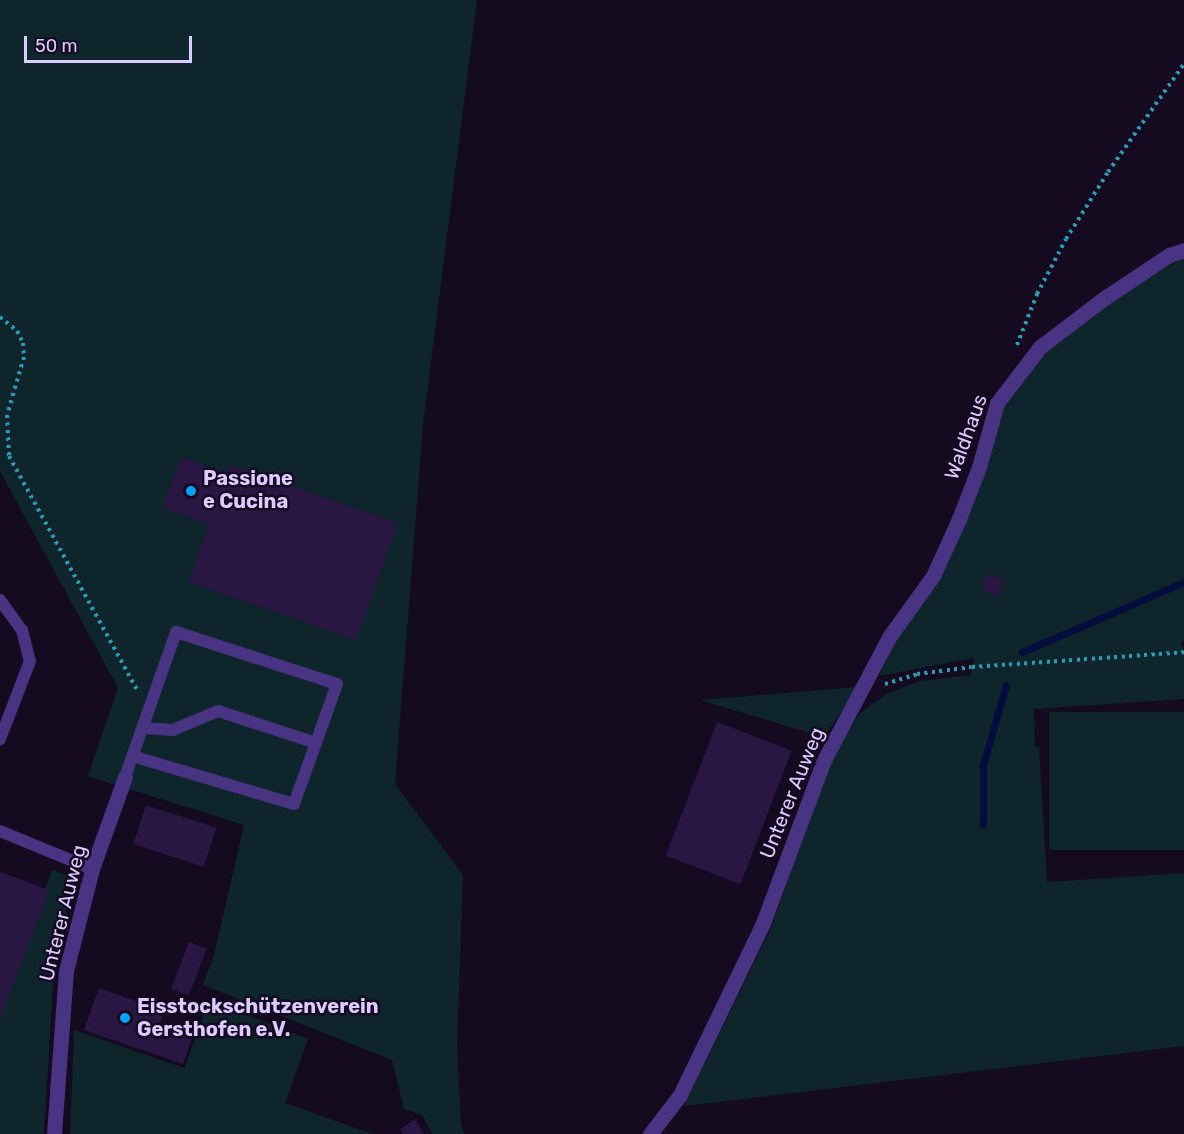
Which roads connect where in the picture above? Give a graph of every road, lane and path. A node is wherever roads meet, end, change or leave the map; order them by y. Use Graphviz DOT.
graph roads {
  1 [pos="1184,64"];
  2 [pos="1184,250"];
  3 [pos="0,317"];
  4 [pos="1016,347"];
  5 [pos="0,600"];
  6 [pos="1184,652"];
  7 [pos="858,699"];
  8 [pos="144,728"];
  9 [pos="0,739"];
  10 [pos="316,743"];
  11 [pos="132,756"];
  12 [pos="125,777"];
  13 [pos="0,831"];
  14 [pos="92,869"];
  15 [pos="54,1134"];
  16 [pos="650,1134"];
  1 -- 4 [label="path"];
  2 -- 7 [label="street, Waldhaus"];
  3 -- 8 [label="path"];
  5 -- 9 [label="lane"];
  6 -- 7 [label="path"];
  7 -- 16 [label="street, Unterer Auweg"];
  8 -- 10 [label="lane"];
  8 -- 10 [label="lane"];
  8 -- 11 [label="lane"];
  10 -- 11 [label="lane"];
  11 -- 12 [label="lane"];
  12 -- 14 [label="street, Unterer Auweg"];
  13 -- 14 [label="lane"];
  14 -- 15 [label="street, Unterer Auweg"];
}
